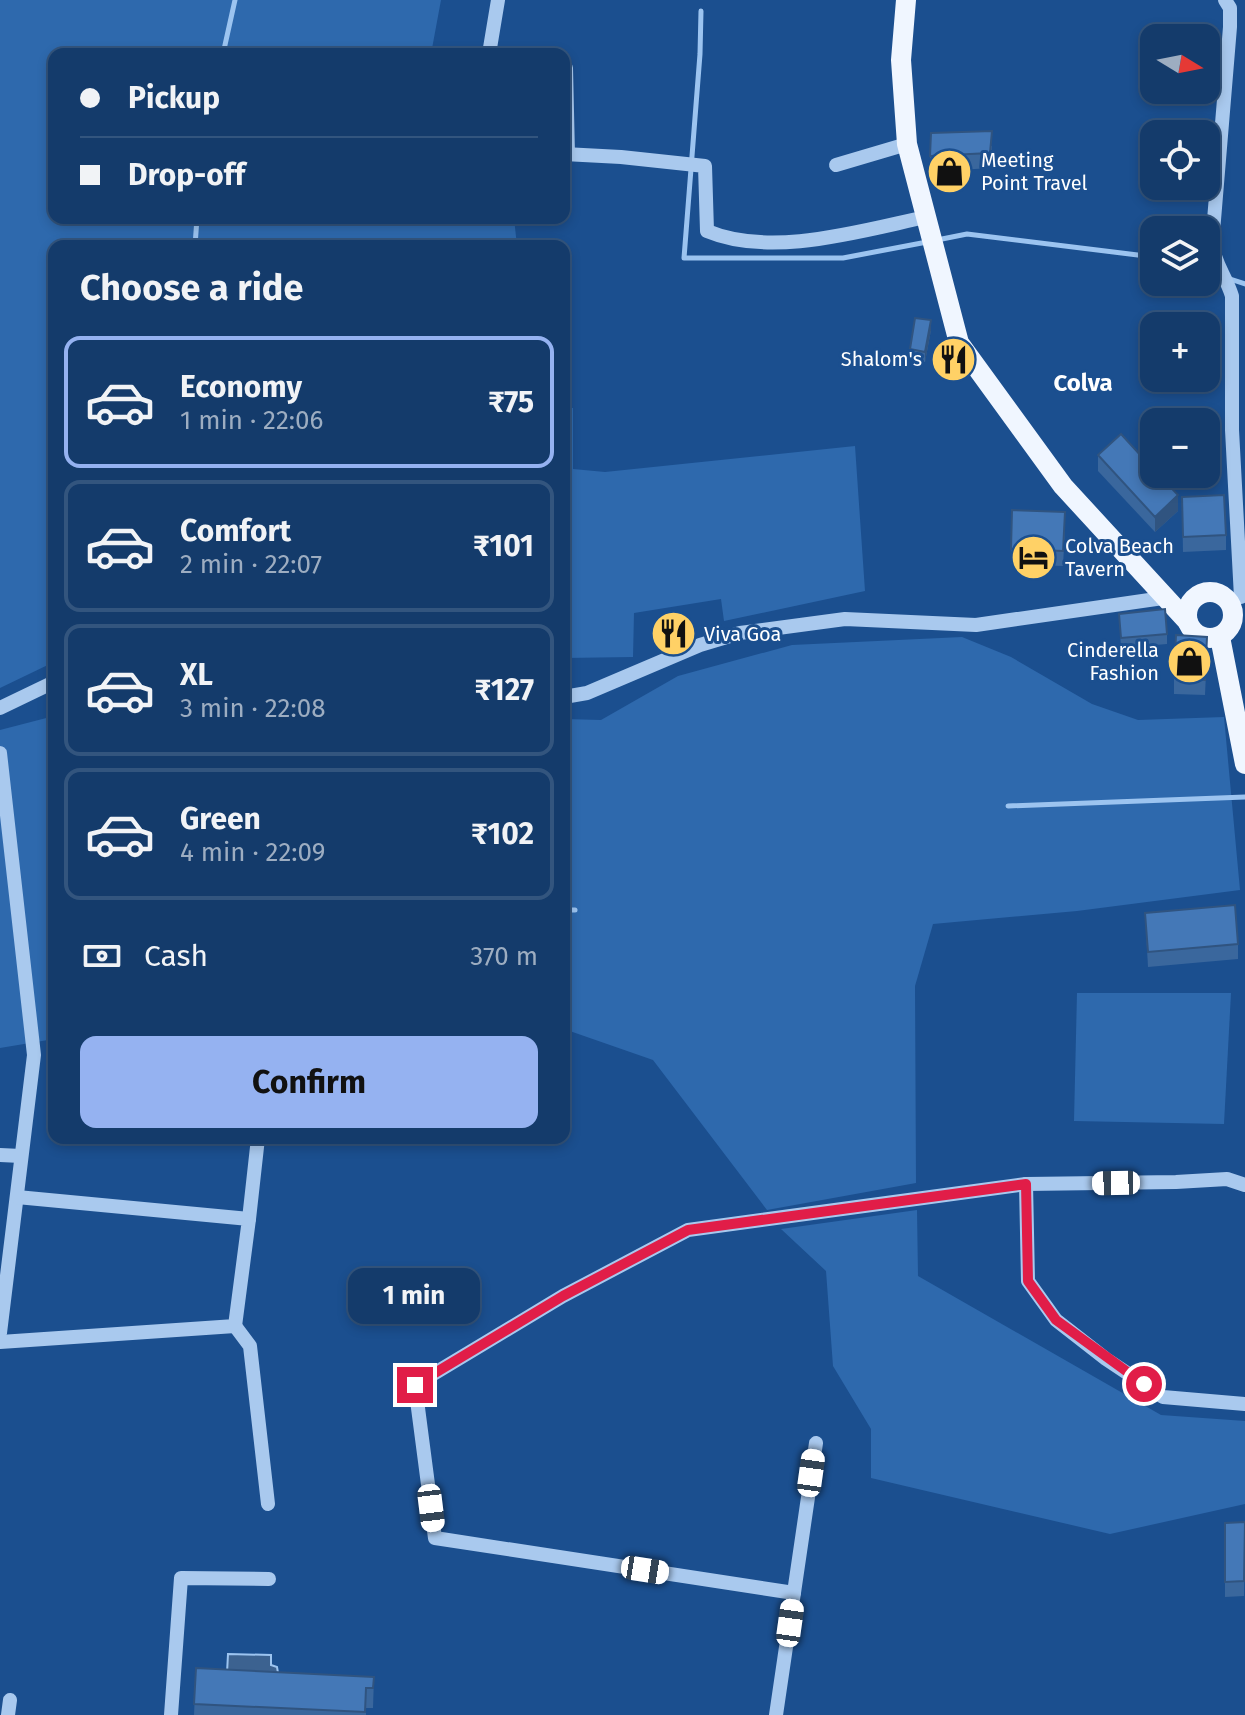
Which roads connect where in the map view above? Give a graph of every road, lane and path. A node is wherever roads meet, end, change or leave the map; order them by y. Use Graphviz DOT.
graph roads {
  1 [pos="498,0"];
  2 [pos="906,0"];
  3 [pos="1225,0"];
  4 [pos="490,48"];
  5 [pos="907,144"];
  6 [pos="570,154"];
  7 [pos="836,165"];
  8 [pos="926,217"];
  9 [pos="1196,597"];
  10 [pos="1163,598"];
  11 [pos="1239,599"];
  12 [pos="1188,622"];
  13 [pos="1220,637"];
  14 [pos="48,685"];
  15 [pos="570,696"];
  16 [pos="0,708"];
  17 [pos="0,753"];
  18 [pos="1245,764"];
  19 [pos="257,1144"];
  20 [pos="0,1155"];
  21 [pos="21,1156"];
  22 [pos="1026,1184"];
  23 [pos="1245,1185"];
  24 [pos="17,1197"];
  25 [pos="249,1219"];
  26 [pos="235,1326"];
  27 [pos="0,1333"];
  28 [pos="0,1342"];
  29 [pos="1245,1404"];
  30 [pos="816,1443"];
  31 [pos="268,1504"];
  32 [pos="269,1579"];
  33 [pos="794,1593"];
  34 [pos="171,1715"];
  35 [pos="776,1715"];
  1 -- 4 [label="street"];
  2 -- 5 [label="main road"];
  3 -- 11 [label="street"];
  5 -- 7 [label="street"];
  5 -- 8 [label="main road"];
  6 -- 8 [label="street"];
  8 -- 10 [label="main road"];
  9 -- 10 [label="main road"];
  9 -- 11 [label="main road"];
  9 -- 12 [label="main road"];
  10 -- 12 [label="main road"];
  10 -- 15 [label="street"];
  11 -- 13 [label="main road"];
  12 -- 13 [label="main road"];
  13 -- 18 [label="main road"];
  14 -- 16 [label="street"];
  17 -- 21 [label="street"];
  19 -- 25 [label="street"];
  20 -- 21 [label="street"];
  21 -- 24 [label="street"];
  22 -- 23 [label="street"];
  22 -- 29 [label="street"];
  22 -- 33 [label="street"];
  24 -- 25 [label="street"];
  24 -- 27 [label="street"];
  25 -- 26 [label="street"];
  26 -- 28 [label="street"];
  26 -- 31 [label="street"];
  30 -- 33 [label="street"];
  32 -- 34 [label="street"];
  33 -- 35 [label="street"];
}
